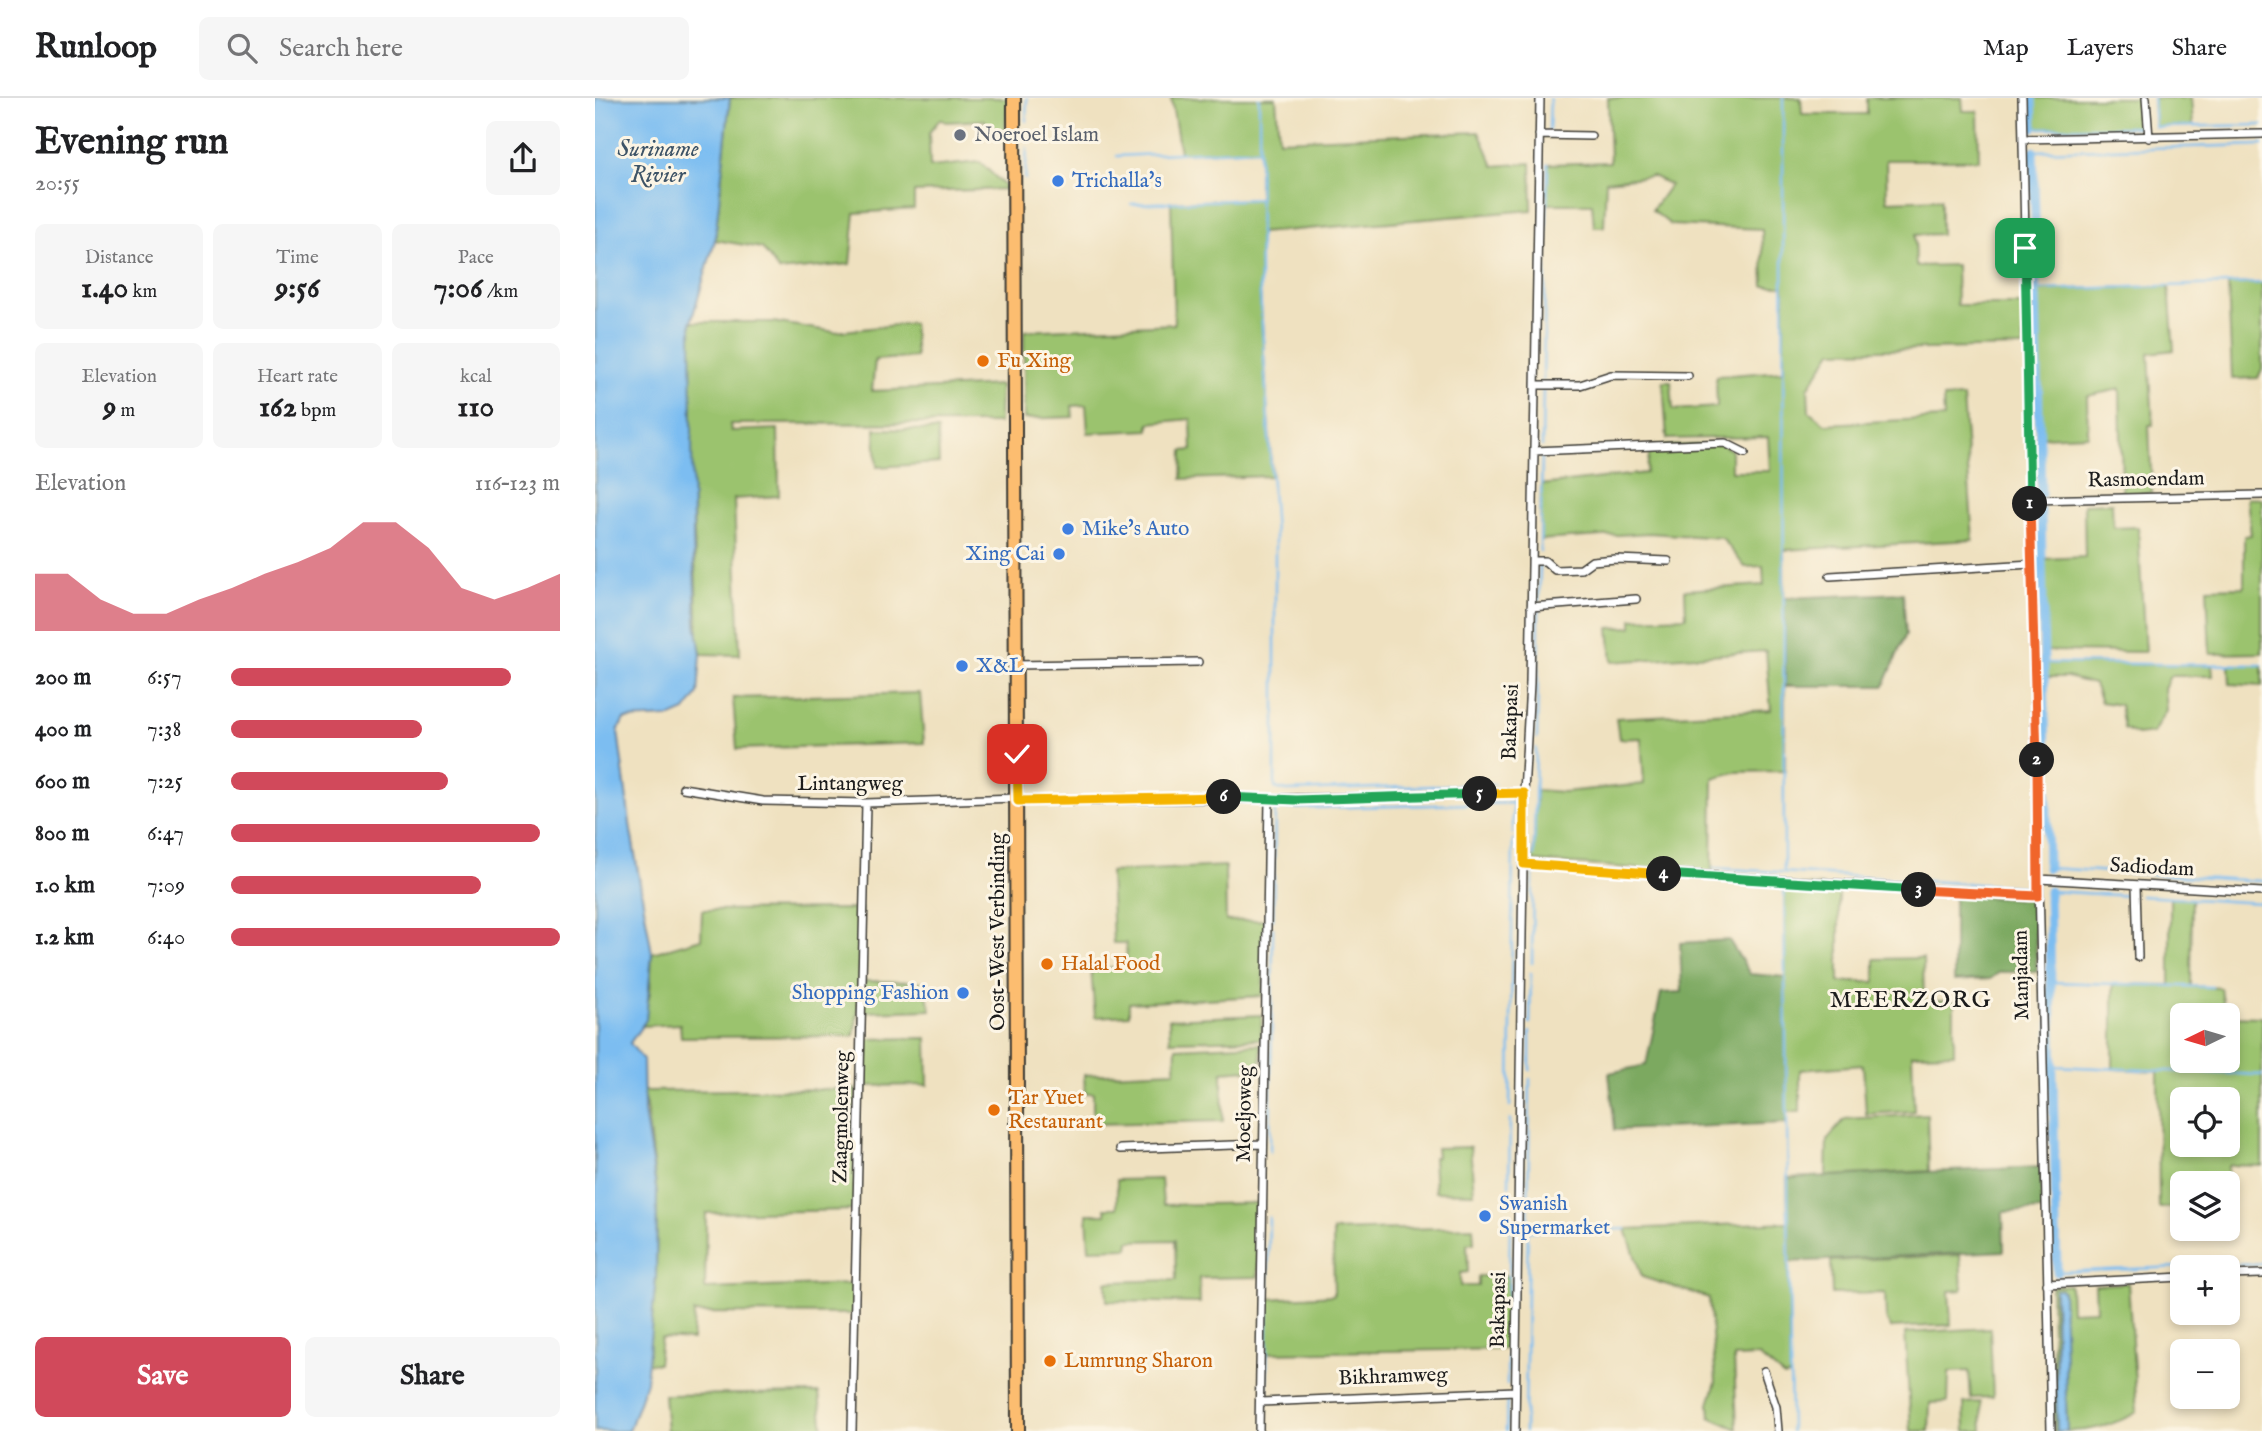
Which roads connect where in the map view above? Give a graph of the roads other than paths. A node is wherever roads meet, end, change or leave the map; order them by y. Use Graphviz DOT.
graph roads {
  1 [pos="1014,98"];
  2 [pos="1540,98"];
  3 [pos="2022,98"];
  4 [pos="2147,98"];
  5 [pos="2262,134"];
  6 [pos="1539,135"];
  7 [pos="1591,136"];
  8 [pos="2149,138"];
  9 [pos="2024,139"];
  10 [pos="1688,376"];
  11 [pos="1536,385"];
  12 [pos="1534,451"];
  13 [pos="1745,453"];
  14 [pos="2262,495"];
  15 [pos="2030,500"];
  16 [pos="1532,561"];
  17 [pos="1668,561"];
  18 [pos="2032,565"];
  19 [pos="1830,576"];
  20 [pos="1636,600"];
  21 [pos="1531,607"];
  22 [pos="1198,662"];
  23 [pos="1016,665"];
  24 [pos="683,788"];
  25 [pos="1524,793"];
  26 [pos="1269,799"];
  27 [pos="1018,800"];
  28 [pos="866,803"];
  29 [pos="1524,864"];
  30 [pos="2039,879"];
  31 [pos="2136,884"];
  32 [pos="2262,892"];
  33 [pos="2038,896"];
  34 [pos="2138,957"];
  35 [pos="1262,1144"];
  36 [pos="1120,1149"];
  37 [pos="2262,1274"];
  38 [pos="2240,1275"];
  39 [pos="2170,1278"];
  40 [pos="2047,1284"];
  41 [pos="1764,1371"];
  42 [pos="1515,1391"];
  43 [pos="1262,1402"];
  44 [pos="852,1431"];
  45 [pos="1018,1431"];
  46 [pos="1259,1431"];
  47 [pos="1515,1431"];
  48 [pos="1777,1431"];
  49 [pos="2051,1431"];
  1 -- 23 [label="main road, Oost-West Verbinding"];
  2 -- 6 [label="street, Bakapasi"];
  3 -- 9 [label="street, Manjadam"];
  4 -- 8 [label="street"];
  5 -- 8 [label="street"];
  6 -- 7 [label="street"];
  6 -- 11 [label="street, Bakapasi"];
  8 -- 9 [label="street"];
  9 -- 15 [label="street, Manjadam"];
  10 -- 11 [label="street"];
  11 -- 12 [label="street, Bakapasi"];
  12 -- 13 [label="street"];
  12 -- 16 [label="street, Bakapasi"];
  14 -- 15 [label="street, Rasmoendam"];
  15 -- 18 [label="street, Manjadam"];
  16 -- 17 [label="street"];
  16 -- 21 [label="street, Bakapasi"];
  18 -- 19 [label="street"];
  18 -- 30 [label="street, Manjadam"];
  20 -- 21 [label="street"];
  21 -- 25 [label="street, Bakapasi"];
  22 -- 23 [label="street"];
  23 -- 27 [label="main road, Oost-West Verbinding"];
  24 -- 28 [label="street, Lintangweg"];
  25 -- 26 [label="street, Lintangweg"];
  25 -- 29 [label="street, Bakapasi"];
  26 -- 27 [label="street, Lintangweg"];
  26 -- 35 [label="street, Moeljoweg"];
  27 -- 28 [label="street, Lintangweg"];
  27 -- 45 [label="main road, Oost-West Verbinding"];
  28 -- 44 [label="street, Zaagmolenweg"];
  29 -- 33 [label="street"];
  29 -- 42 [label="street, Bakapasi"];
  30 -- 31 [label="street, Sadiodam"];
  30 -- 33 [label="street, Manjadam"];
  31 -- 32 [label="street, Sadiodam"];
  31 -- 34 [label="street"];
  33 -- 40 [label="street, Manjadam"];
  35 -- 36 [label="street"];
  35 -- 43 [label="street, Moeljoweg"];
  37 -- 38 [label="street"];
  39 -- 40 [label="street"];
  40 -- 49 [label="street, Manjadam"];
  41 -- 48 [label="street"];
  42 -- 43 [label="street, Bikhramweg"];
  42 -- 47 [label="street, Bakapasi"];
  43 -- 46 [label="street, Moeljoweg"];
}
